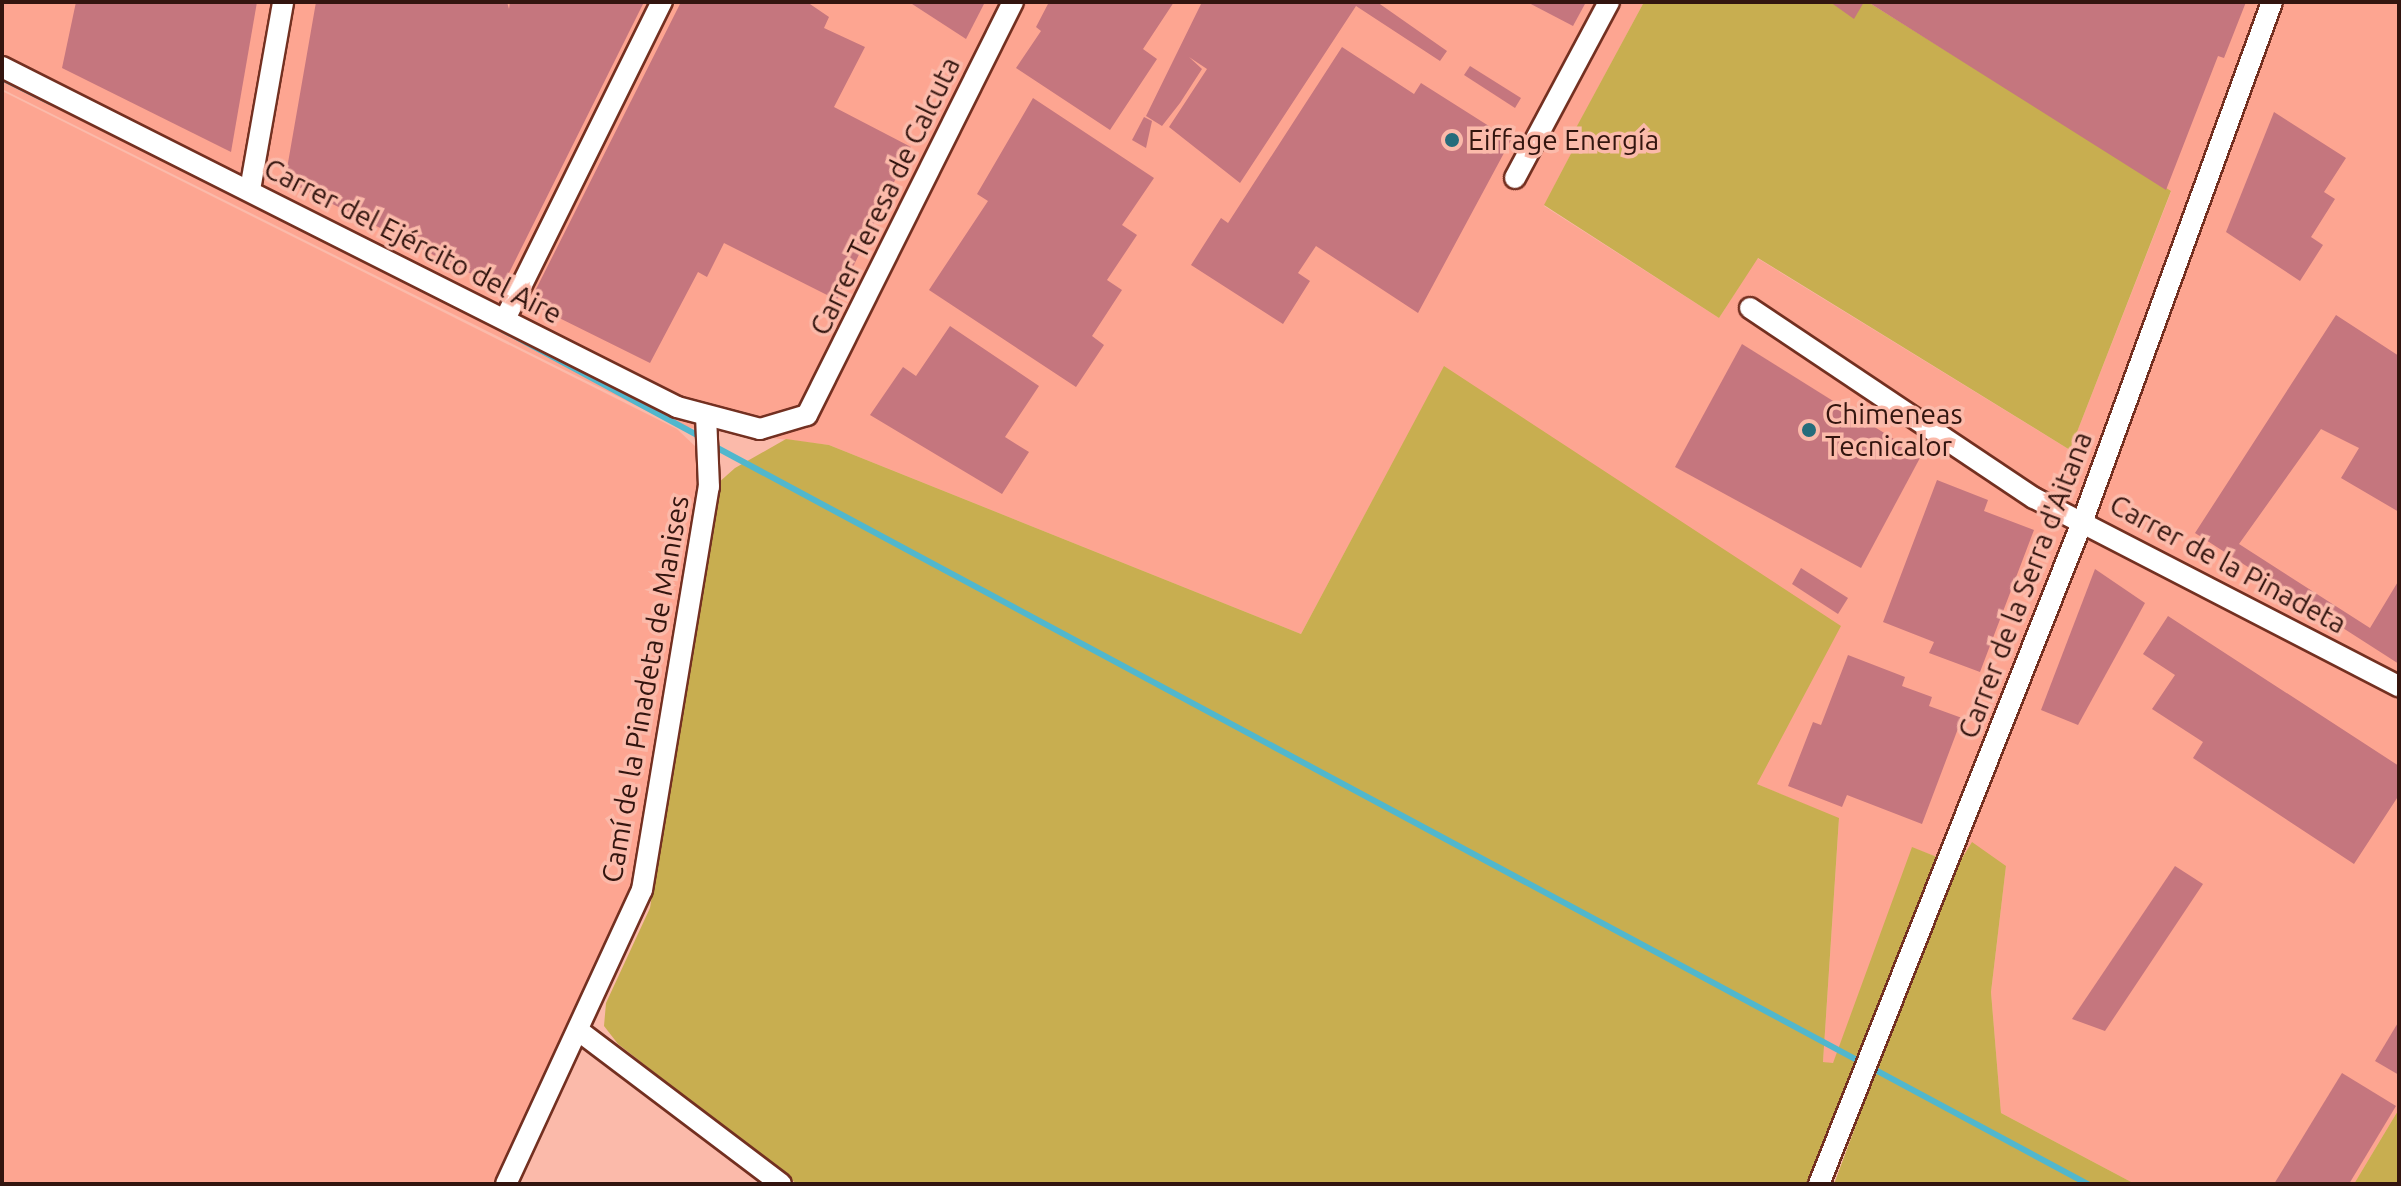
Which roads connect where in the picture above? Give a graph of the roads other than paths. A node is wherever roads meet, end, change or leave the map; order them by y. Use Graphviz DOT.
graph roads {
  1 [pos="283,2"];
  2 [pos="662,2"];
  3 [pos="1013,2"];
  4 [pos="1609,2"];
  5 [pos="2272,2"];
  6 [pos="2,67"];
  7 [pos="1515,178"];
  8 [pos="250,190"];
  9 [pos="1750,308"];
  10 [pos="505,319"];
  11 [pos="807,415"];
  12 [pos="706,416"];
  13 [pos="2083,520"];
  14 [pos="2399,686"];
  15 [pos="579,1031"];
  16 [pos="506,1184"];
  17 [pos="781,1184"];
  18 [pos="1819,1184"];
  1 -- 8 [label="street"];
  2 -- 10 [label="street"];
  3 -- 11 [label="street, Carrer Teresa de Calcuta"];
  4 -- 7 [label="street"];
  5 -- 13 [label="street, Carrer de la Serra d'Aitana"];
  6 -- 8 [label="street, Carrer del Ejército del Aire"];
  8 -- 10 [label="street, Carrer del Ejército del Aire"];
  9 -- 13 [label="street, Carrer de la Pinadeta"];
  10 -- 12 [label="street, Carrer del Ejército del Aire"];
  11 -- 12 [label="street, Carrer del Ejército del Aire"];
  12 -- 15 [label="street, Camí de la Pinadeta de Manises"];
  13 -- 14 [label="street, Carrer de la Pinadeta"];
  13 -- 18 [label="street, Carrer de la Serra d'Aitana"];
  15 -- 16 [label="street, Camí de la Pinadeta de Manises"];
  15 -- 17 [label="street"];
}
